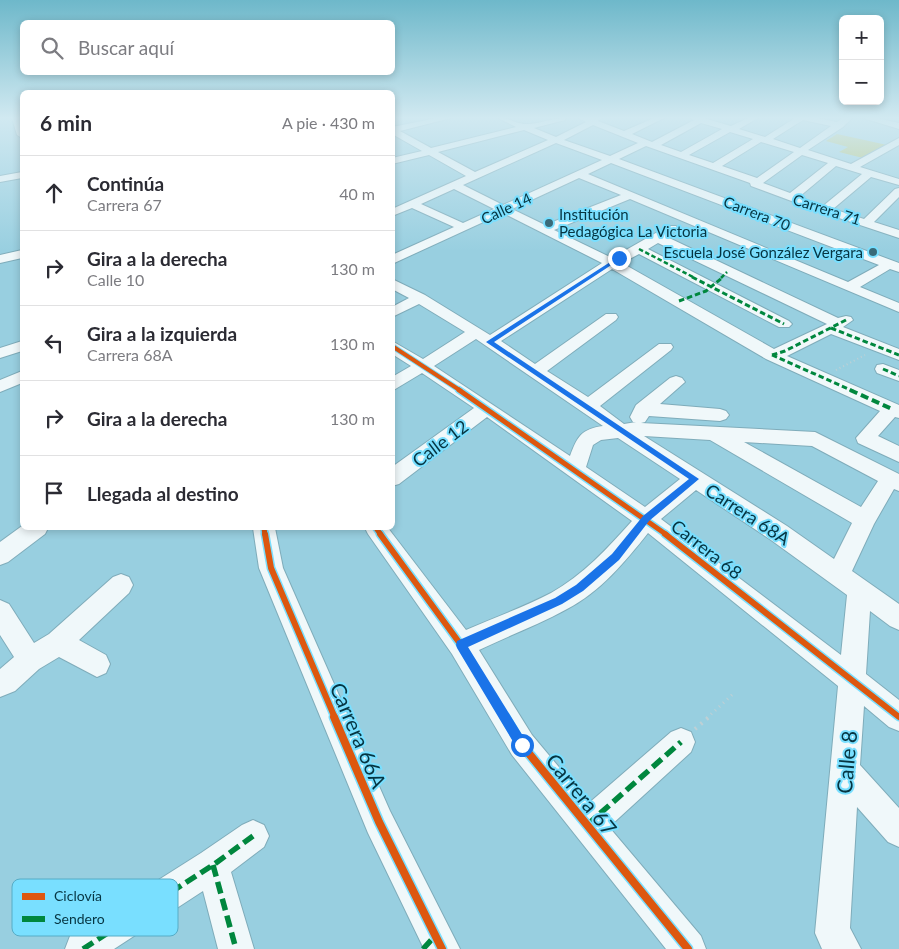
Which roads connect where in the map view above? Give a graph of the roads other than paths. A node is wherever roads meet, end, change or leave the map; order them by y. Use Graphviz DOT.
graph roads {
  1 [pos="450,162"];
  2 [pos="505,162"];
  3 [pos="605,162"];
  4 [pos="621,162"];
  5 [pos="699,162"];
  6 [pos="722,162"];
  7 [pos="786,162"];
  8 [pos="834,162"];
  9 [pos="840,162"];
  10 [pos="859,162"];
  11 [pos="852,166"];
  12 [pos="713,167"];
  13 [pos="868,173"];
  14 [pos="899,173"];
  15 [pos="580,174"];
  16 [pos="20,175"];
  17 [pos="474,176"];
  18 [pos="0,179"];
  19 [pos="894,181"];
  20 [pos="756,183"];
  21 [pos="454,185"];
  22 [pos="899,191"];
  23 [pos="631,195"];
  24 [pos="792,198"];
  25 [pos="725,201"];
  26 [pos="400,207"];
  27 [pos="502,209"];
  28 [pos="825,210"];
  29 [pos="700,215"];
  30 [pos="867,223"];
  31 [pos="463,227"];
  32 [pos="546,229"];
  33 [pos="672,229"];
  34 [pos="899,234"];
  35 [pos="658,238"];
  36 [pos="639,250"];
  37 [pos="20,255"];
  38 [pos="395,259"];
  39 [pos="0,260"];
  40 [pos="612,263"];
  41 [pos="895,266"];
  42 [pos="727,272"];
  43 [pos="395,285"];
  44 [pos="713,287"];
  45 [pos="849,288"];
  46 [pos="420,298"];
  47 [pos="680,301"];
  48 [pos="899,308"];
  49 [pos="395,311"];
  50 [pos="611,317"];
  51 [pos="784,324"];
  52 [pos="839,324"];
  53 [pos="482,337"];
  54 [pos="20,347"];
  55 [pos="665,347"];
  56 [pos="395,348"];
  57 [pos="0,354"];
  58 [pos="772,354"];
  59 [pos="899,355"];
  60 [pos="423,366"];
  61 [pos="883,369"];
  62 [pos="535,372"];
  63 [pos="899,376"];
  64 [pos="20,378"];
  65 [pos="676,382"];
  66 [pos="395,383"];
  67 [pos="0,386"];
  68 [pos="588,406"];
  69 [pos="487,408"];
  70 [pos="642,409"];
  71 [pos="896,411"];
  72 [pos="716,424"];
  73 [pos="620,430"];
  74 [pos="643,430"];
  75 [pos="899,455"];
  76 [pos="575,470"];
  77 [pos="395,477"];
  78 [pos="695,479"];
  79 [pos="894,480"];
  80 [pos="646,519"];
  81 [pos="865,520"];
  82 [pos="33,530"];
  83 [pos="264,530"];
  84 [pos="377,530"];
  85 [pos="0,555"];
  86 [pos="849,582"];
  87 [pos="121,585"];
  88 [pos="0,612"];
  89 [pos="899,618"];
  90 [pos="58,643"];
  91 [pos="461,645"];
  92 [pos="30,660"];
  93 [pos="97,664"];
  94 [pos="853,679"];
  95 [pos="0,684"];
  96 [pos="899,716"];
  97 [pos="681,742"];
  98 [pos="845,770"];
  99 [pos="587,824"];
  100 [pos="899,831"];
  101 [pos="253,836"];
  102 [pos="213,865"];
  103 [pos="178,888"];
  104 [pos="103,936"];
  105 [pos="838,941"];
  106 [pos="433,945"];
  107 [pos="83,949"];
  108 [pos="236,949"];
  109 [pos="688,949"];
  1 -- 17 [label="street"];
  2 -- 17 [label="street"];
  3 -- 15 [label="street, Calle 14"];
  4 -- 25 [label="street, Carrera 70"];
  5 -- 12 [label="street, Carrera 71"];
  6 -- 12 [label="street"];
  7 -- 20 [label="street"];
  8 -- 24 [label="street"];
  9 -- 11 [label="street"];
  10 -- 11 [label="street"];
  11 -- 13 [label="street"];
  12 -- 20 [label="street, Carrera 71"];
  13 -- 19 [label="street"];
  13 -- 28 [label="street"];
  14 -- 19 [label="street"];
  15 -- 23 [label="street"];
  15 -- 27 [label="street, Calle 14"];
  16 -- 18 [label="street"];
  17 -- 21 [label="street"];
  20 -- 24 [label="street, Carrera 71"];
  21 -- 26 [label="street"];
  21 -- 27 [label="street"];
  22 -- 30 [label="street"];
  23 -- 29 [label="street"];
  23 -- 32 [label="street"];
  24 -- 28 [label="street, Carrera 71"];
  25 -- 29 [label="street"];
  25 -- 41 [label="street, Carrera 70"];
  26 -- 31 [label="street"];
  27 -- 31 [label="street, Calle 14"];
  27 -- 32 [label="street"];
  28 -- 30 [label="street, Carrera 71"];
  29 -- 45 [label="street"];
  30 -- 34 [label="street, Carrera 71"];
  31 -- 38 [label="street, Calle 14"];
  32 -- 40 [label="street"];
  33 -- 35 [label="street"];
  35 -- 36 [label="street"];
  35 -- 42 [label="street"];
  36 -- 40 [label="street"];
  36 -- 44 [label="street"];
  37 -- 39 [label="street"];
  40 -- 47 [label="street"];
  40 -- 53 [label="street"];
  41 -- 45 [label="street"];
  42 -- 44 [label="street"];
  42 -- 52 [label="street"];
  43 -- 46 [label="street, Carrera 68A"];
  44 -- 47 [label="street"];
  44 -- 51 [label="street"];
  45 -- 48 [label="street"];
  46 -- 49 [label="street"];
  46 -- 53 [label="street, Carrera 68A"];
  47 -- 58 [label="street"];
  50 -- 62 [label="street"];
  52 -- 58 [label="street"];
  52 -- 59 [label="street"];
  53 -- 60 [label="street"];
  53 -- 62 [label="street, Carrera 68A"];
  54 -- 57 [label="street"];
  55 -- 68 [label="street"];
  56 -- 60 [label="street, Carrera 68"];
  58 -- 71 [label="street"];
  60 -- 66 [label="street"];
  60 -- 69 [label="street, Carrera 68"];
  61 -- 63 [label="street"];
  62 -- 68 [label="street, Carrera 68A"];
  64 -- 67 [label="street"];
  65 -- 70 [label="street"];
  68 -- 73 [label="street, Carrera 68A"];
  69 -- 76 [label="street, Carrera 68"];
  69 -- 77 [label="street, Calle 12"];
  70 -- 72 [label="street"];
  70 -- 74 [label="street"];
  71 -- 75 [label="street"];
  72 -- 74 [label="street"];
  72 -- 79 [label="street"];
  72 -- 81 [label="street"];
  73 -- 74 [label="street"];
  73 -- 76 [label="street"];
  73 -- 78 [label="street, Carrera 68A"];
  76 -- 80 [label="street, Carrera 68"];
  78 -- 80 [label="street"];
  78 -- 86 [label="street, Carrera 68A"];
  79 -- 81 [label="street"];
  80 -- 91 [label="street"];
  80 -- 94 [label="street, Carrera 68"];
  81 -- 86 [label="street"];
  82 -- 85 [label="street"];
  83 -- 106 [label="street, Carrera 66A"];
  84 -- 91 [label="street, Carrera 67"];
  86 -- 89 [label="street, Carrera 68A"];
  86 -- 94 [label="street, Calle 8"];
  87 -- 90 [label="street"];
  88 -- 92 [label="street"];
  90 -- 92 [label="street"];
  90 -- 93 [label="street"];
  91 -- 99 [label="street, Carrera 67"];
  92 -- 95 [label="street"];
  94 -- 96 [label="street, Carrera 68"];
  94 -- 98 [label="street, Calle 8"];
  97 -- 99 [label="street"];
  98 -- 100 [label="street"];
  98 -- 105 [label="street, Calle 8"];
  99 -- 109 [label="street, Carrera 67"];
  101 -- 102 [label="street"];
  102 -- 103 [label="street"];
  102 -- 108 [label="street"];
  104 -- 107 [label="street"];
}
